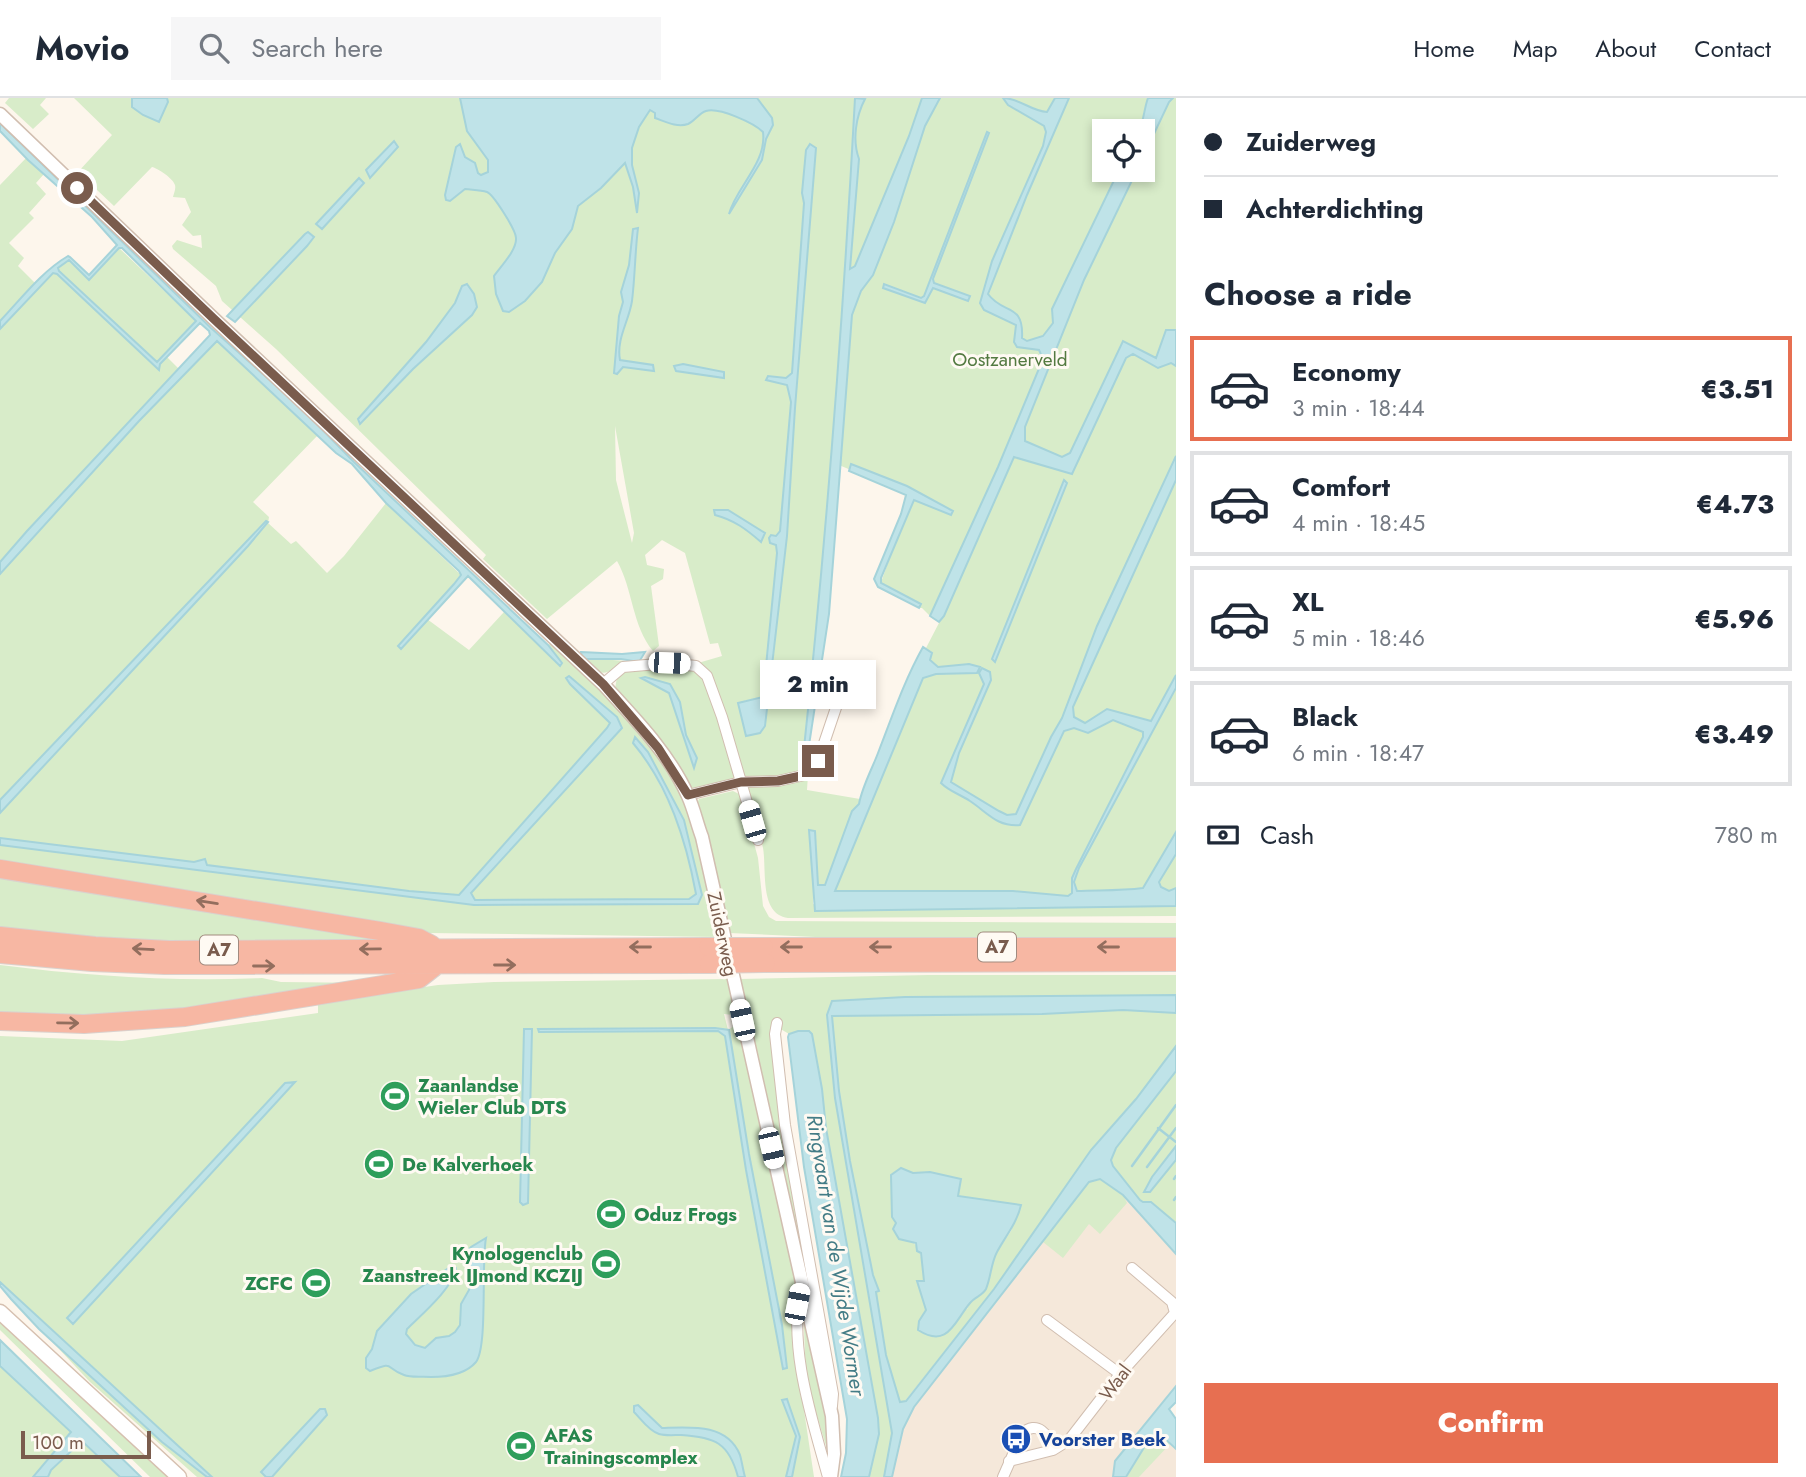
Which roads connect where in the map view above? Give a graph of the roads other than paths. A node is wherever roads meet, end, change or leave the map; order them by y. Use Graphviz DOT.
graph roads {
  1 [pos="0,114"];
  2 [pos="603,684"];
  3 [pos="843,687"];
  4 [pos="741,782"];
  5 [pos="688,795"];
  6 [pos="758,840"];
  7 [pos="0,869"];
  8 [pos="0,936"];
  9 [pos="1176,947"];
  10 [pos="0,954"];
  11 [pos="765,955"];
  12 [pos="438,957"];
  13 [pos="1176,962"];
  14 [pos="0,1021"];
  15 [pos="777,1023"];
  16 [pos="1132,1268"];
  17 [pos="801,1280"];
  18 [pos="3,1313"];
  19 [pos="1047,1320"];
  20 [pos="1120,1374"];
  21 [pos="832,1416"];
  22 [pos="1053,1450"];
  23 [pos="1009,1461"];
  24 [pos="179,1477"];
  25 [pos="830,1477"];
  26 [pos="1003,1477"];
  1 -- 2 [label="street, Zuiderweg"];
  2 -- 4 [label="street"];
  2 -- 5 [label="street, Zuiderweg"];
  3 -- 4 [label="street"];
  4 -- 5 [label="street"];
  4 -- 6 [label="street"];
  5 -- 17 [label="street, Zuiderweg"];
  12 -- 7 [label="highway, A7, one-way"];
  12 -- 8 [label="highway, A7, one-way"];
  9 -- 11 [label="highway, A7, one-way"];
  10 -- 12 [label="highway, A7, one-way"];
  11 -- 12 [label="highway, A7, bridge"];
  11 -- 13 [label="highway, A7"];
  14 -- 12 [label="highway, A7, one-way"];
  15 -- 21 [label="street, Zuiderweg"];
  16 -- 20 [label="street, Waal"];
  17 -- 21 [label="street, Zuiderweg"];
  17 -- 25 [label="street, Zuiderweg"];
  18 -- 24 [label="main road"];
  19 -- 20 [label="street"];
  20 -- 22 [label="street, Waal"];
  21 -- 25 [label="street, Zuiderweg"];
  22 -- 23 [label="street, Waal"];
  22 -- 23 [label="street"];
  23 -- 26 [label="street"];
}
